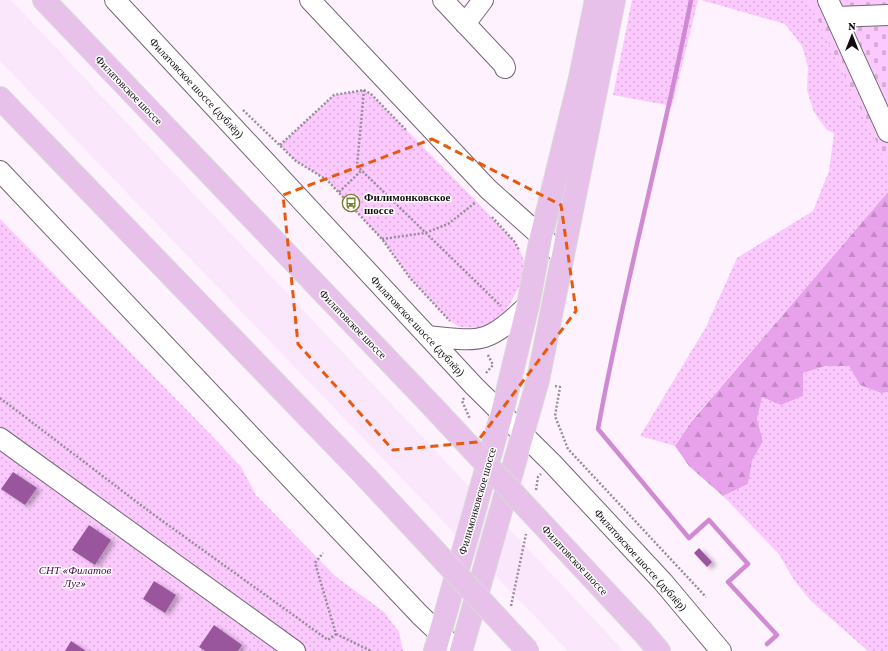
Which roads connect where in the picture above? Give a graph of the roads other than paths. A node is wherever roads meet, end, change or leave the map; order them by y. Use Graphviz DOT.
graph roads {
  1 [pos="44,0"];
  2 [pos="115,0"];
  3 [pos="310,0"];
  4 [pos="443,0"];
  5 [pos="483,0"];
  6 [pos="596,0"];
  7 [pos="614,0"];
  8 [pos="832,8"];
  9 [pos="888,15"];
  10 [pos="465,24"];
  11 [pos="505,68"];
  12 [pos="0,98"];
  13 [pos="888,132"];
  14 [pos="0,171"];
  15 [pos="541,237"];
  16 [pos="562,255"];
  17 [pos="528,305"];
  18 [pos="428,336"];
  19 [pos="502,413"];
  20 [pos="523,435"];
  21 [pos="0,438"];
  22 [pos="437,642"];
  23 [pos="295,651"];
  24 [pos="458,651"];
  25 [pos="461,651"];
  26 [pos="528,651"];
  27 [pos="659,651"];
  28 [pos="721,651"];
  1 -- 27 [label="main road, Филатовское шоссе, bridge"];
  2 -- 18 [label="street, Филатовское шоссе (дублёр)"];
  3 -- 15 [label="street"];
  4 -- 10 [label="street"];
  5 -- 10 [label="street"];
  6 -- 15 [label="main road, Филимонковское шоссе"];
  7 -- 16 [label="main road"];
  8 -- 9 [label="street"];
  8 -- 13 [label="street"];
  10 -- 11 [label="street"];
  12 -- 26 [label="main road, bridge"];
  14 -- 22 [label="street"];
  15 -- 16 [label="street"];
  15 -- 17 [label="main road, Филимонковское шоссе"];
  16 -- 20 [label="main road"];
  17 -- 18 [label="street"];
  17 -- 19 [label="main road, Филимонковское шоссе"];
  18 -- 19 [label="street, Филатовское шоссе (дублёр)"];
  19 -- 20 [label="street, Филатовское шоссе (дублёр)"];
  19 -- 22 [label="main road, Филимонковское шоссе"];
  20 -- 25 [label="main road"];
  20 -- 28 [label="street, Филатовское шоссе (дублёр)"];
  21 -- 23 [label="street"];
  22 -- 24 [label="street"];
}
